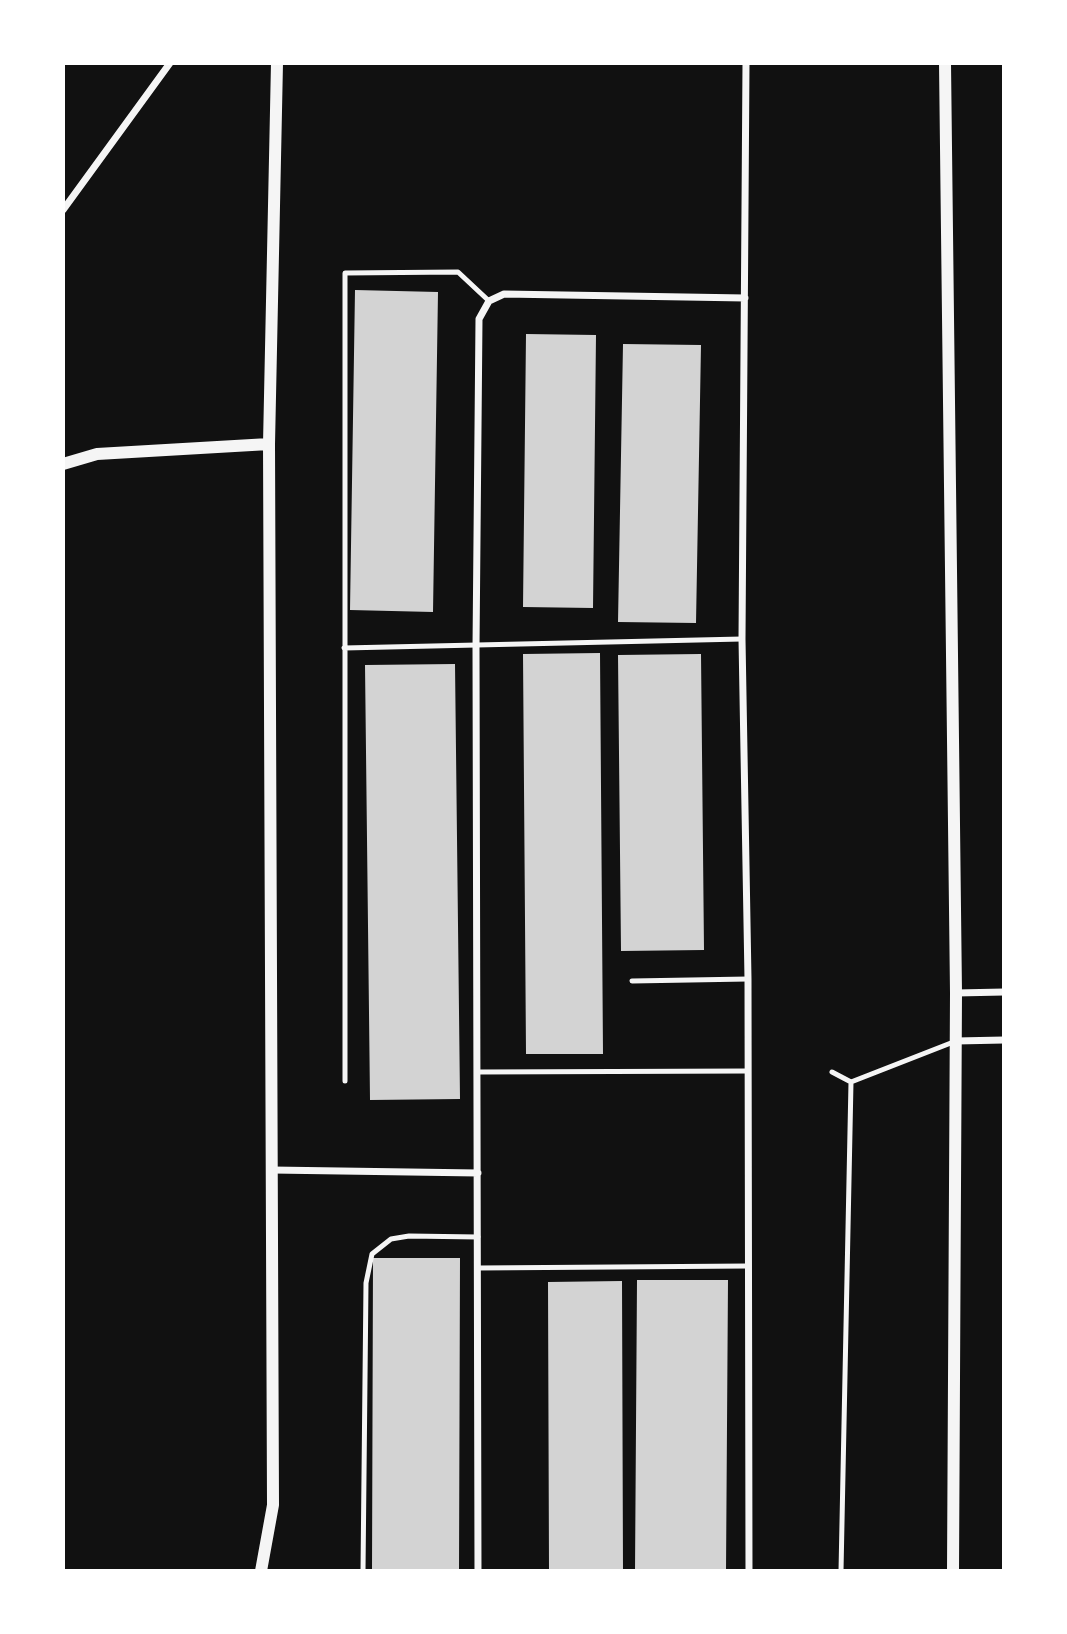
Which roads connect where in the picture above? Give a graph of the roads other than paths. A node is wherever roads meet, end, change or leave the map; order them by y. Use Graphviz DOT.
graph roads {
  1 [pos="276,63"];
  2 [pos="746,63"];
  3 [pos="945,63"];
  4 [pos="166,65"];
  5 [pos="63,210"];
  6 [pos="745,298"];
  7 [pos="489,301"];
  8 [pos="268,444"];
  9 [pos="63,464"];
  10 [pos="743,639"];
  11 [pos="476,647"];
  12 [pos="344,648"];
  13 [pos="748,979"];
  14 [pos="632,981"];
  15 [pos="1004,992"];
  16 [pos="956,993"];
  17 [pos="1004,1040"];
  18 [pos="956,1041"];
  19 [pos="747,1071"];
  20 [pos="479,1072"];
  21 [pos="832,1072"];
  22 [pos="345,1081"];
  23 [pos="851,1082"];
  24 [pos="272,1170"];
  25 [pos="478,1173"];
  26 [pos="478,1237"];
  27 [pos="748,1266"];
  28 [pos="478,1268"];
  29 [pos="261,1571"];
  30 [pos="363,1571"];
  31 [pos="478,1571"];
  32 [pos="749,1571"];
  33 [pos="841,1571"];
  34 [pos="953,1571"];
  1 -- 8 [label="street"];
  2 -- 6 [label="street"];
  3 -- 16 [label="street"];
  4 -- 5 [label="street"];
  6 -- 7 [label="street"];
  6 -- 10 [label="street"];
  7 -- 11 [label="street"];
  7 -- 12 [label="lane"];
  8 -- 9 [label="street"];
  8 -- 24 [label="street"];
  10 -- 11 [label="lane"];
  10 -- 13 [label="street"];
  11 -- 12 [label="lane"];
  11 -- 20 [label="street"];
  12 -- 22 [label="lane"];
  13 -- 14 [label="lane"];
  13 -- 19 [label="street"];
  15 -- 16 [label="street"];
  16 -- 18 [label="street"];
  17 -- 18 [label="street"];
  18 -- 23 [label="lane"];
  18 -- 34 [label="street"];
  19 -- 20 [label="lane"];
  19 -- 27 [label="street"];
  20 -- 25 [label="street"];
  21 -- 23 [label="lane"];
  23 -- 33 [label="lane"];
  24 -- 25 [label="street"];
  24 -- 29 [label="street"];
  25 -- 26 [label="street"];
  26 -- 28 [label="street"];
  26 -- 30 [label="lane"];
  27 -- 28 [label="lane"];
  27 -- 32 [label="street"];
  28 -- 31 [label="street"];
}
